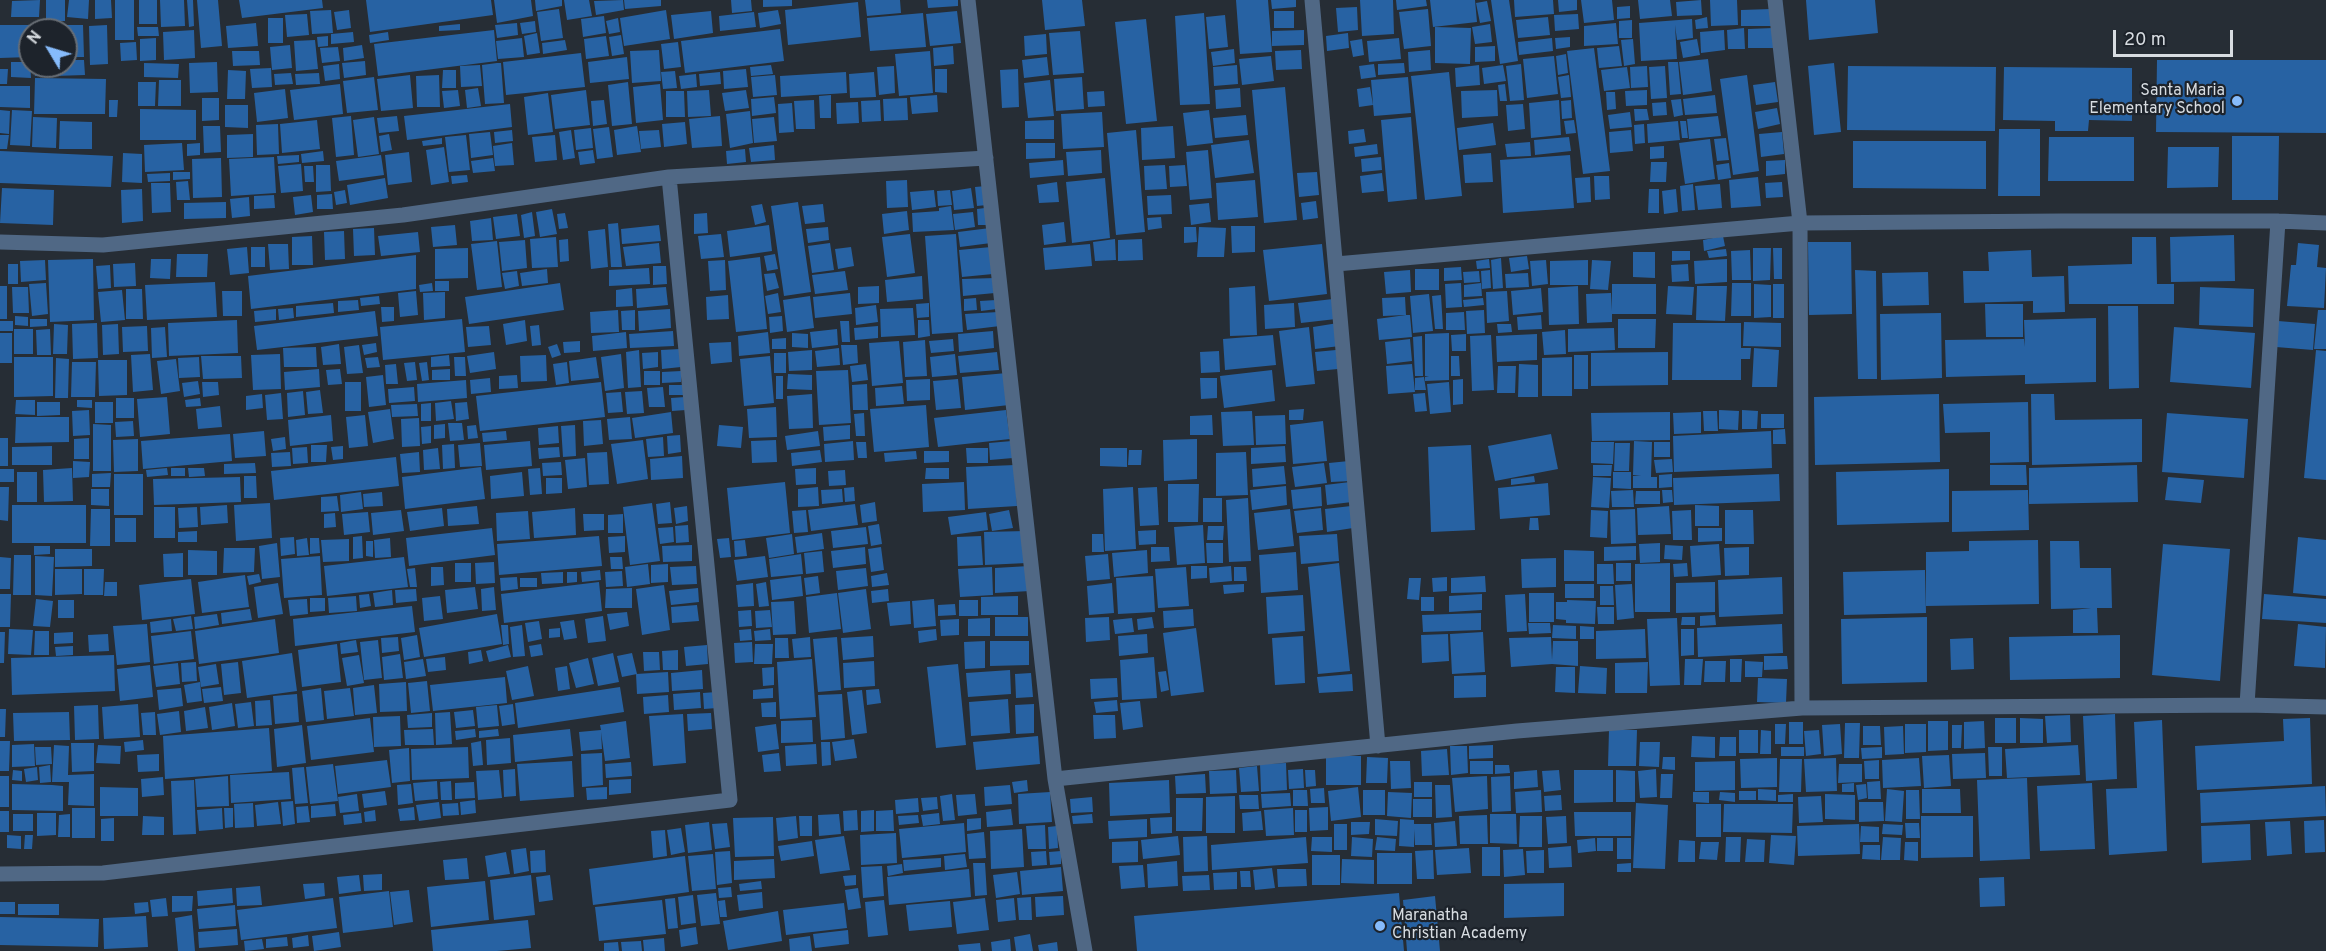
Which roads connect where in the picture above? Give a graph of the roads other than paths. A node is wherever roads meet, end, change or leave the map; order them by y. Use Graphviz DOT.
graph roads {
  1 [pos="968,0"];
  2 [pos="1312,0"];
  3 [pos="1775,0"];
  4 [pos="986,158"];
  5 [pos="669,177"];
  6 [pos="2278,221"];
  7 [pos="1800,223"];
  8 [pos="2326,223"];
  9 [pos="0,242"];
  10 [pos="1336,264"];
  11 [pos="2247,705"];
  12 [pos="2326,707"];
  13 [pos="1802,708"];
  14 [pos="1377,746"];
  15 [pos="1054,779"];
  16 [pos="0,874"];
  17 [pos="1085,951"];
  1 -- 4 [label="street"];
  2 -- 10 [label="street"];
  3 -- 7 [label="street"];
  4 -- 5 [label="street"];
  4 -- 15 [label="street"];
  5 -- 9 [label="street"];
  5 -- 16 [label="street"];
  6 -- 7 [label="street"];
  6 -- 8 [label="street"];
  6 -- 11 [label="street"];
  7 -- 10 [label="street"];
  7 -- 13 [label="street"];
  10 -- 14 [label="street"];
  11 -- 12 [label="street"];
  11 -- 13 [label="street"];
  13 -- 14 [label="street"];
  14 -- 15 [label="street"];
  15 -- 17 [label="street"];
}
